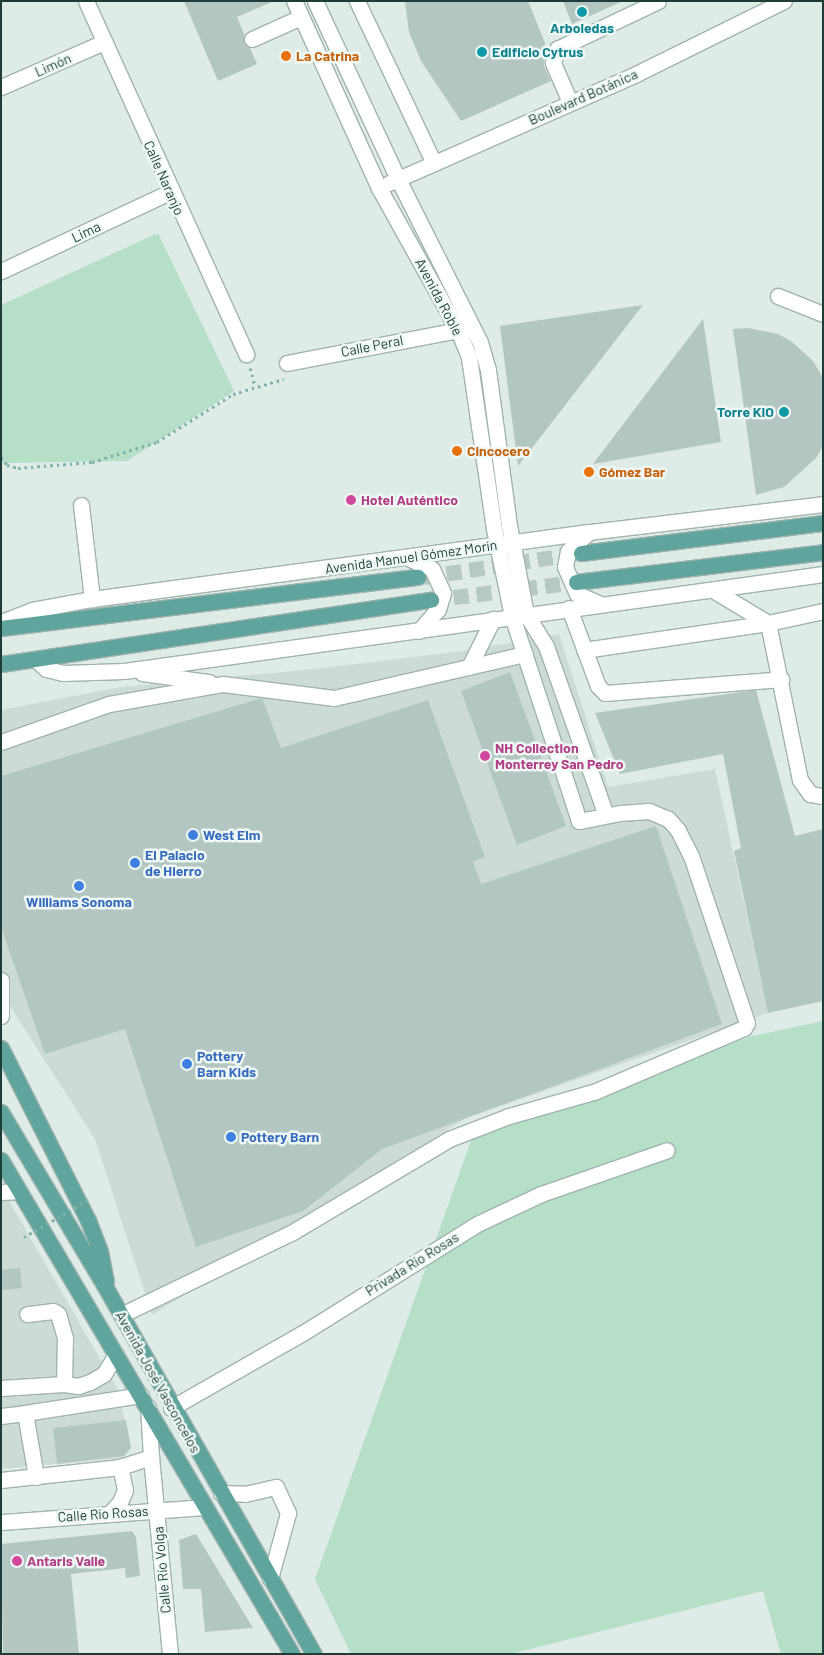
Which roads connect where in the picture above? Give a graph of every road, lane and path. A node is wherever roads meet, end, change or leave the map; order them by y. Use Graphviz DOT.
graph roads {
  1 [pos="86,1"];
  2 [pos="294,1"];
  3 [pos="315,1"];
  4 [pos="357,1"];
  5 [pos="658,1"];
  6 [pos="784,1"];
  7 [pos="763,6"];
  8 [pos="301,17"];
  9 [pos="252,39"];
  10 [pos="104,42"];
  11 [pos="1,88"];
  12 [pos="570,102"];
  13 [pos="433,161"];
  14 [pos="398,179"];
  15 [pos="379,188"];
  16 [pos="170,192"];
  17 [pos="1,271"];
  18 [pos="778,296"];
  19 [pos="823,314"];
  20 [pos="458,330"];
  21 [pos="246,354"];
  22 [pos="287,363"];
  23 [pos="1,456"];
  24 [pos="823,504"];
  25 [pos="81,505"];
  26 [pos="823,523"];
  27 [pos="589,532"];
  28 [pos="505,544"];
  29 [pos="823,552"];
  30 [pos="581,553"];
  31 [pos="408,558"];
  32 [pos="823,574"];
  33 [pos="418,578"];
  34 [pos="576,582"];
  35 [pos="713,590"];
  36 [pos="92,598"];
  37 [pos="431,600"];
  38 [pos="602,604"];
  39 [pos="569,608"];
  40 [pos="823,611"];
  41 [pos="519,615"];
  42 [pos="493,620"];
  43 [pos="1,622"];
  44 [pos="768,623"];
  45 [pos="1,628"];
  46 [pos="420,630"];
  47 [pos="584,650"];
  48 [pos="525,654"];
  49 [pos="35,660"];
  50 [pos="1,664"];
  51 [pos="469,667"];
  52 [pos="124,671"];
  53 [pos="781,679"];
  54 [pos="223,684"];
  55 [pos="1,742"];
  56 [pos="823,796"];
  57 [pos="606,815"];
  58 [pos="1,980"];
  59 [pos="1,1016"];
  60 [pos="1,1048"];
  61 [pos="1,1112"];
  62 [pos="667,1150"];
  63 [pos="1,1160"];
  64 [pos="19,1191"];
  65 [pos="1,1192"];
  66 [pos="90,1199"];
  67 [pos="24,1237"];
  68 [pos="107,1290"];
  69 [pos="27,1314"];
  70 [pos="121,1315"];
  71 [pos="116,1354"];
  72 [pos="64,1384"];
  73 [pos="1,1388"];
  74 [pos="144,1401"];
  75 [pos="171,1408"];
  76 [pos="25,1413"];
  77 [pos="1,1416"];
  78 [pos="151,1457"];
  79 [pos="120,1467"];
  80 [pos="36,1477"];
  81 [pos="1,1480"];
  82 [pos="221,1494"];
  83 [pos="204,1507"];
  84 [pos="157,1510"];
  85 [pos="111,1512"];
  86 [pos="1,1522"];
  87 [pos="270,1579"];
  88 [pos="170,1654"];
  89 [pos="292,1654"];
  90 [pos="314,1654"];
  1 -- 10 [label="street, Calle Naranjo"];
  2 -- 8 [label="street, Avenida Roble"];
  3 -- 14 [label="street, Avenida Roble"];
  4 -- 13 [label="street"];
  5 -- 12 [label="street"];
  6 -- 7 [label="street, Boulevard Botánica"];
  7 -- 12 [label="street, Boulevard Botánica"];
  8 -- 9 [label="street"];
  8 -- 15 [label="street, Avenida Roble"];
  10 -- 11 [label="street, Limón"];
  10 -- 16 [label="street, Calle Naranjo"];
  12 -- 13 [label="street, Boulevard Botánica"];
  13 -- 14 [label="street, Boulevard Botánica"];
  14 -- 15 [label="street, Boulevard Botánica"];
  14 -- 28 [label="street, Avenida Roble"];
  15 -- 20 [label="street, Avenida Roble"];
  16 -- 17 [label="street, Lima"];
  16 -- 21 [label="street, Calle Naranjo"];
  18 -- 19 [label="street"];
  20 -- 22 [label="street, Calle Peral"];
  20 -- 28 [label="street, Avenida Roble"];
  22 -- 23 [label="path"];
  24 -- 27 [label="street, Avenida Manuel Gómez Morín"];
  25 -- 36 [label="street"];
  26 -- 30 [label="main road"];
  27 -- 28 [label="street, Avenida Manuel Gómez Morín"];
  27 -- 38 [label="street"];
  28 -- 31 [label="street, Avenida Manuel Gómez Morín"];
  28 -- 41 [label="street, Avenida Roble"];
  29 -- 34 [label="main road"];
  31 -- 36 [label="street, Avenida Manuel Gómez Morín"];
  31 -- 46 [label="street"];
  32 -- 35 [label="street"];
  33 -- 45 [label="main road, Avenida Manuel Gómez Morín"];
  35 -- 38 [label="street"];
  35 -- 44 [label="street"];
  36 -- 43 [label="street, Avenida Manuel Gómez Morín"];
  37 -- 49 [label="main road"];
  38 -- 39 [label="street"];
  39 -- 41 [label="street"];
  39 -- 47 [label="street"];
  40 -- 44 [label="street"];
  41 -- 42 [label="street"];
  41 -- 48 [label="street"];
  41 -- 57 [label="street"];
  42 -- 46 [label="street"];
  42 -- 51 [label="street"];
  44 -- 47 [label="street"];
  44 -- 53 [label="street"];
  46 -- 52 [label="street"];
  47 -- 53 [label="street"];
  48 -- 51 [label="street"];
  48 -- 57 [label="street"];
  49 -- 50 [label="main road"];
  49 -- 52 [label="street"];
  51 -- 54 [label="street"];
  52 -- 54 [label="street"];
  53 -- 56 [label="street"];
  54 -- 55 [label="street"];
  57 -- 70 [label="street"];
  58 -- 59 [label="street"];
  60 -- 68 [label="main road"];
  61 -- 68 [label="main road, Avenida José Vasconcelos"];
  62 -- 75 [label="street, Privada Río Rosas"];
  63 -- 64 [label="main road, Avenida José Vasconcelos"];
  64 -- 65 [label="street"];
  64 -- 71 [label="main road, Avenida José Vasconcelos"];
  66 -- 67 [label="path, bridge"];
  68 -- 70 [label="main road, Avenida José Vasconcelos"];
  69 -- 72 [label="street"];
  70 -- 75 [label="main road, Avenida José Vasconcelos"];
  71 -- 72 [label="street"];
  71 -- 74 [label="main road, Avenida José Vasconcelos"];
  72 -- 73 [label="street"];
  74 -- 76 [label="street"];
  74 -- 78 [label="street"];
  74 -- 83 [label="main road, Avenida José Vasconcelos"];
  75 -- 82 [label="main road, Avenida José Vasconcelos"];
  76 -- 77 [label="street"];
  76 -- 80 [label="street"];
  78 -- 79 [label="street"];
  78 -- 84 [label="street, Calle Río Volga"];
  79 -- 80 [label="street"];
  79 -- 85 [label="street"];
  80 -- 81 [label="street"];
  82 -- 87 [label="main road, Avenida José Vasconcelos"];
  82 -- 87 [label="street"];
  83 -- 84 [label="street, Calle Río Rosas"];
  83 -- 89 [label="main road, Avenida José Vasconcelos"];
  84 -- 85 [label="street, Calle Río Rosas"];
  84 -- 88 [label="street, Calle Río Volga"];
  85 -- 86 [label="street, Calle Río Rosas"];
  87 -- 90 [label="main road, Avenida José Vasconcelos"];
}
